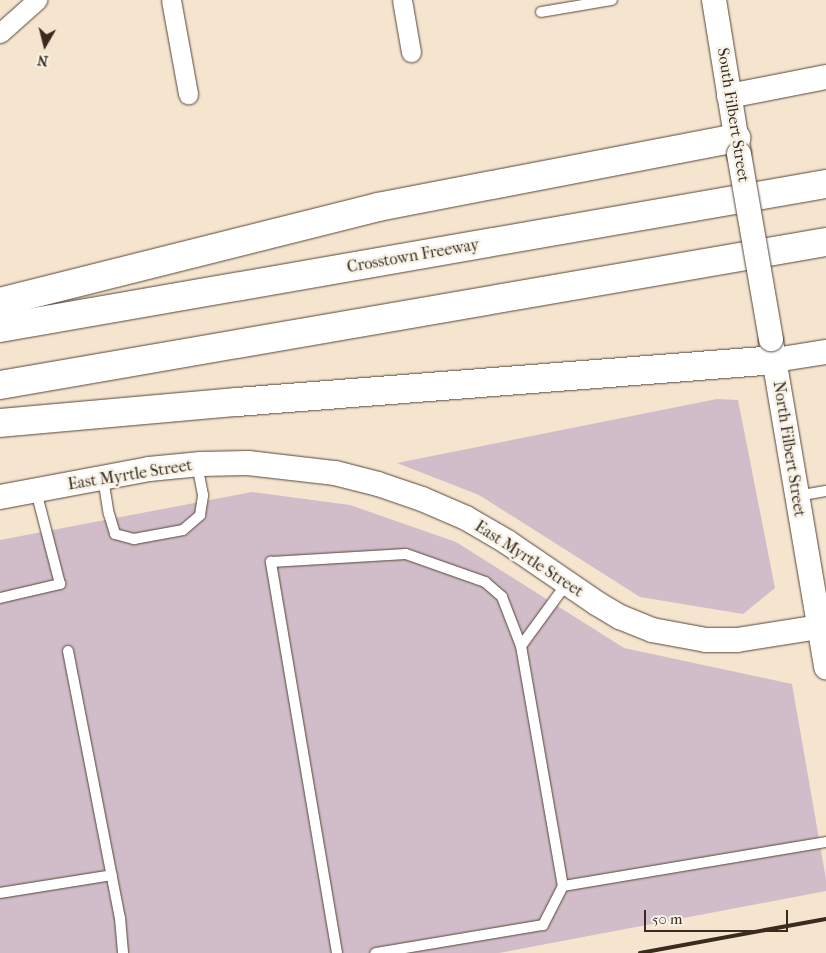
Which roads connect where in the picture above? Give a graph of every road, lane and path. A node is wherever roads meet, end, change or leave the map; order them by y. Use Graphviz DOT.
graph roads {
  1 [pos="37,0"];
  2 [pos="171,0"];
  3 [pos="402,0"];
  4 [pos="612,0"];
  5 [pos="714,0"];
  6 [pos="541,12"];
  7 [pos="0,33"];
  8 [pos="411,52"];
  9 [pos="826,77"];
  10 [pos="188,94"];
  11 [pos="729,96"];
  12 [pos="738,146"];
  13 [pos="826,184"];
  14 [pos="752,230"];
  15 [pos="826,242"];
  16 [pos="0,302"];
  17 [pos="0,328"];
  18 [pos="773,350"];
  19 [pos="826,352"];
  20 [pos="0,385"];
  21 [pos="0,423"];
  22 [pos="197,464"];
  23 [pos="103,478"];
  24 [pos="36,491"];
  25 [pos="826,491"];
  26 [pos="796,496"];
  27 [pos="0,497"];
  28 [pos="567,583"];
  29 [pos="0,598"];
  30 [pos="822,626"];
  31 [pos="521,646"];
  32 [pos="68,651"];
  33 [pos="826,667"];
  34 [pos="826,842"];
  35 [pos="112,875"];
  36 [pos="562,886"];
  37 [pos="0,893"];
  38 [pos="123,953"];
  39 [pos="337,953"];
  40 [pos="375,953"];
  1 -- 7 [label="street"];
  2 -- 10 [label="street"];
  3 -- 8 [label="street"];
  4 -- 6 [label="lane"];
  5 -- 11 [label="street, South Filbert Street"];
  9 -- 11 [label="street"];
  11 -- 12 [label="street, South Filbert Street"];
  12 -- 14 [label="street, South Filbert Street, bridge"];
  12 -- 16 [label="highway"];
  13 -- 17 [label="highway, Crosstown Freeway"];
  14 -- 18 [label="street, North Filbert Street, bridge"];
  15 -- 20 [label="highway"];
  18 -- 19 [label="street"];
  18 -- 21 [label="highway"];
  18 -- 26 [label="street, North Filbert Street"];
  22 -- 23 [label="street, East Myrtle Street"];
  22 -- 23 [label="lane"];
  22 -- 28 [label="street, East Myrtle Street"];
  23 -- 24 [label="street, East Myrtle Street"];
  24 -- 27 [label="street, East Myrtle Street"];
  24 -- 29 [label="lane"];
  25 -- 26 [label="lane"];
  26 -- 30 [label="street, North Filbert Street"];
  28 -- 30 [label="street, East Myrtle Street"];
  28 -- 31 [label="lane"];
  30 -- 33 [label="street, North Filbert Street"];
  31 -- 36 [label="lane"];
  31 -- 39 [label="lane"];
  32 -- 35 [label="lane"];
  34 -- 36 [label="lane"];
  35 -- 37 [label="lane"];
  35 -- 38 [label="lane"];
  36 -- 40 [label="lane"];
}
